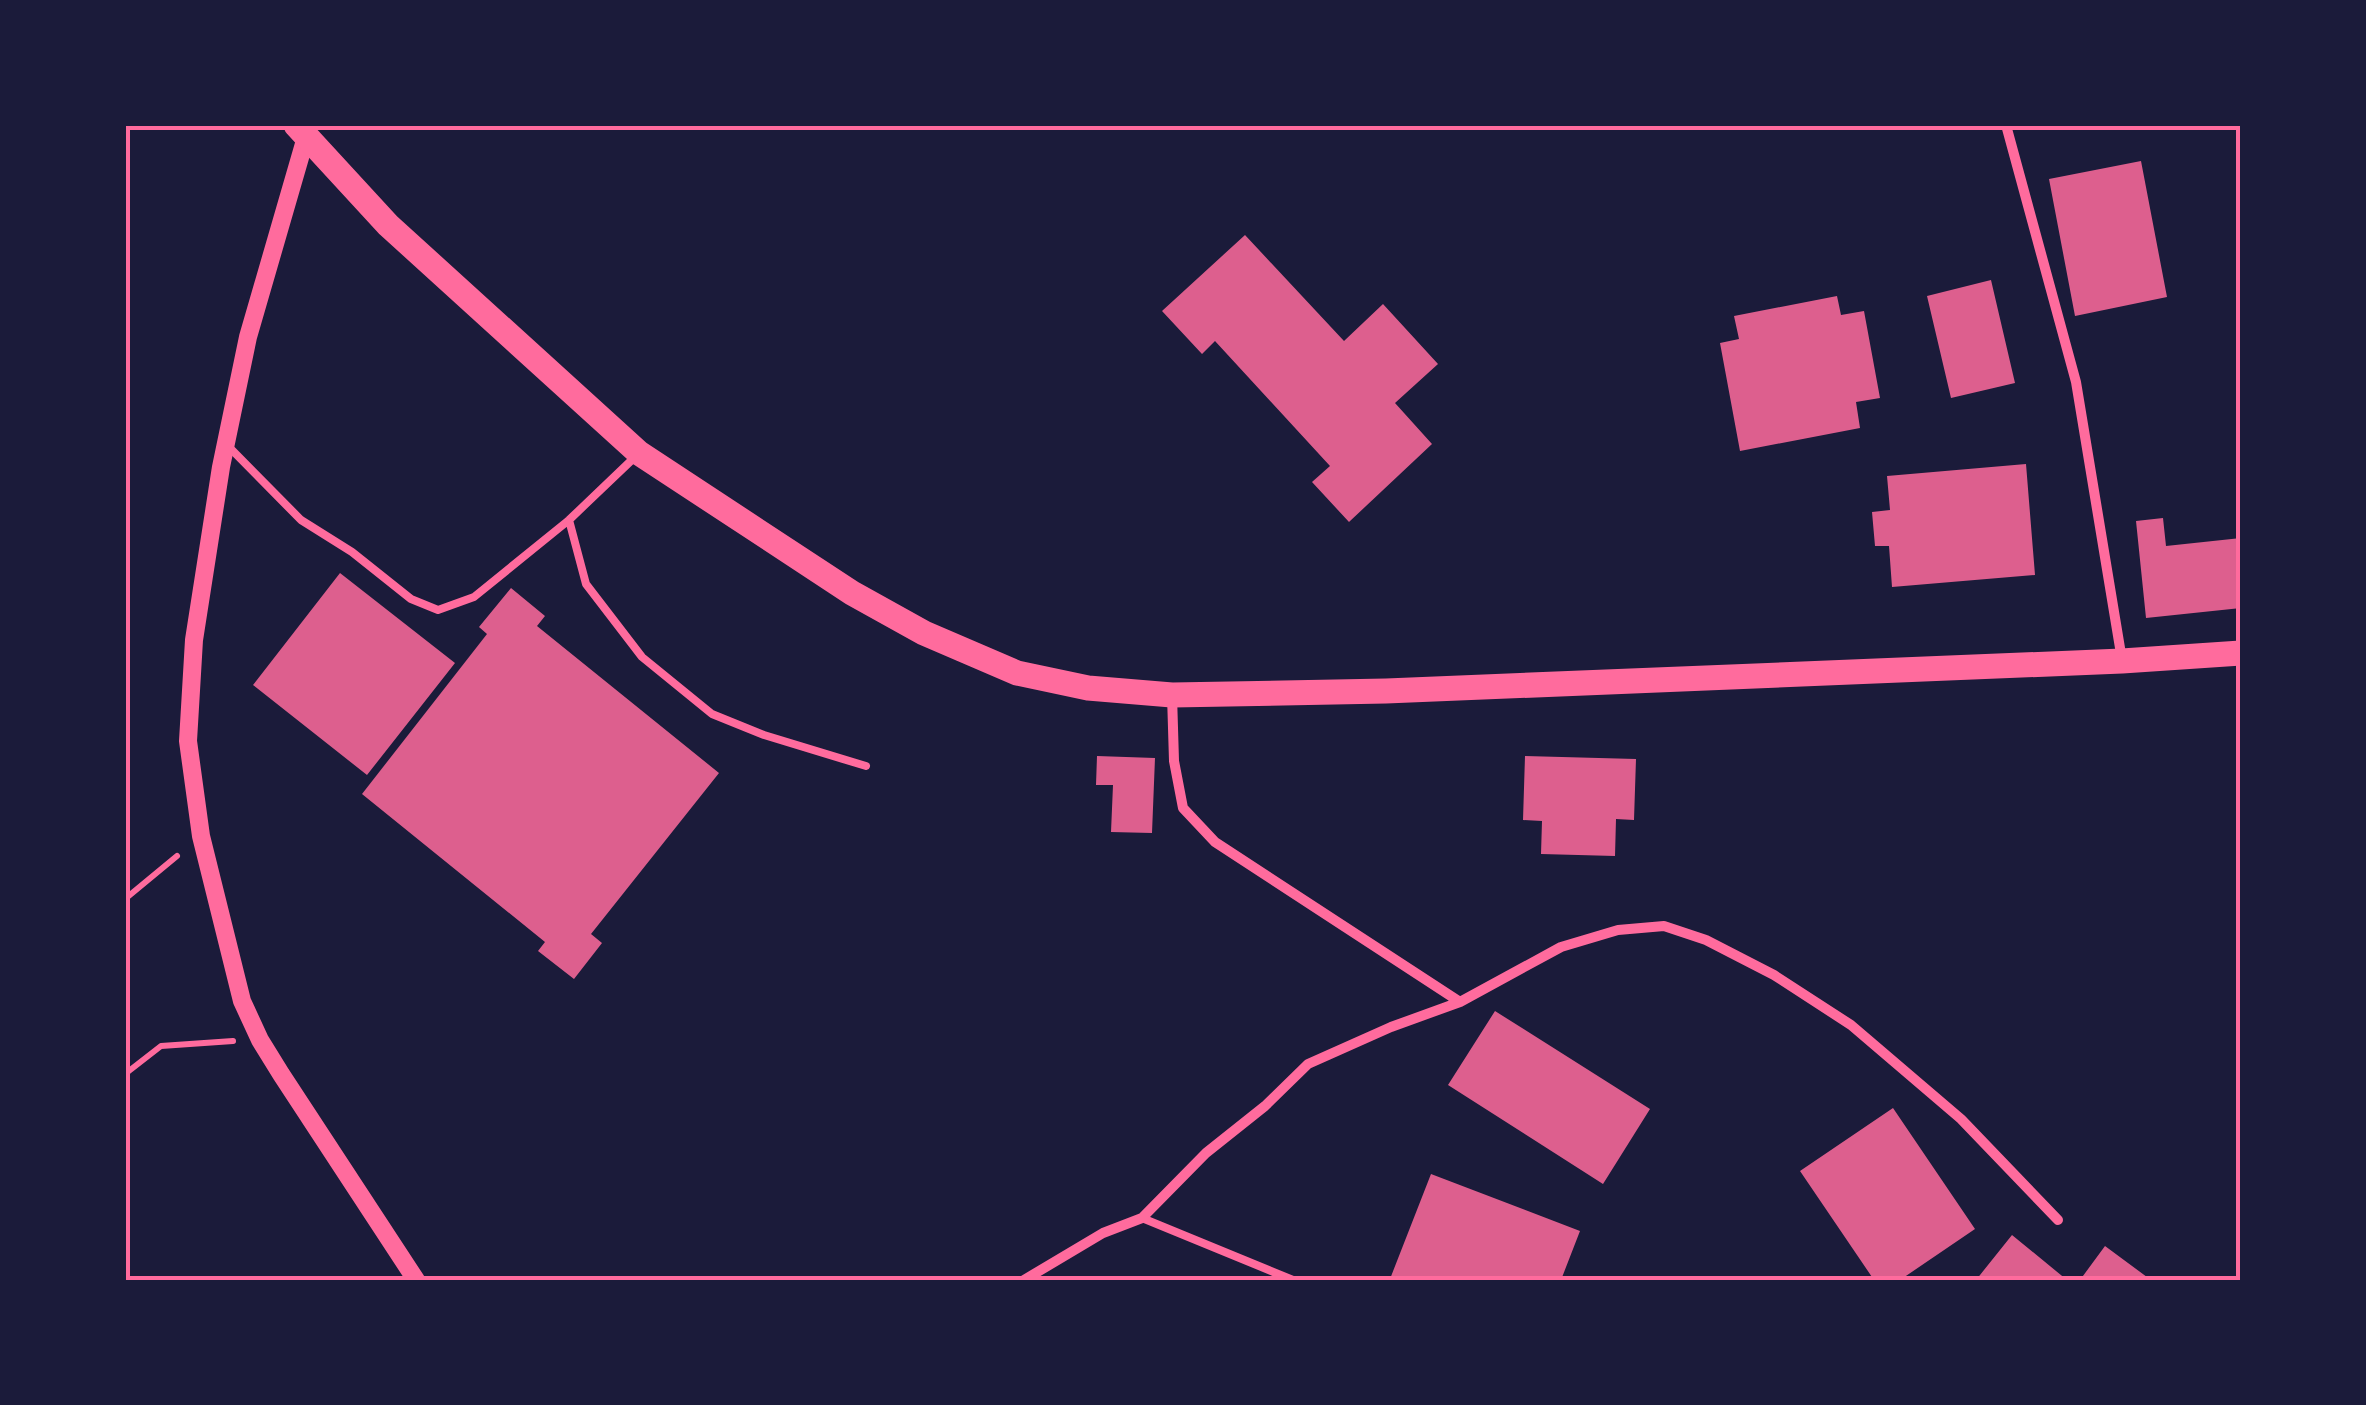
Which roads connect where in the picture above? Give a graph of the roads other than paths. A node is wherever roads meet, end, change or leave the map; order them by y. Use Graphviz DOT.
graph roads {
  1 [pos="2006,125"];
  2 [pos="304,129"];
  3 [pos="226,444"];
  4 [pos="640,453"];
  5 [pos="569,520"];
  6 [pos="2241,653"];
  7 [pos="2122,661"];
  8 [pos="1172,695"];
  9 [pos="866,766"];
  10 [pos="1460,1002"];
  11 [pos="1142,1218"];
  12 [pos="2058,1220"];
  13 [pos="416,1280"];
  14 [pos="1024,1280"];
  15 [pos="1292,1280"];
  1 -- 7 [label="street"];
  2 -- 3 [label="street"];
  2 -- 4 [label="main road"];
  3 -- 5 [label="lane"];
  3 -- 13 [label="street"];
  4 -- 5 [label="lane"];
  4 -- 8 [label="main road"];
  5 -- 9 [label="lane"];
  6 -- 7 [label="main road"];
  7 -- 8 [label="main road"];
  8 -- 10 [label="street"];
  10 -- 11 [label="street"];
  10 -- 12 [label="street"];
  11 -- 14 [label="street"];
  11 -- 15 [label="lane"];
}
